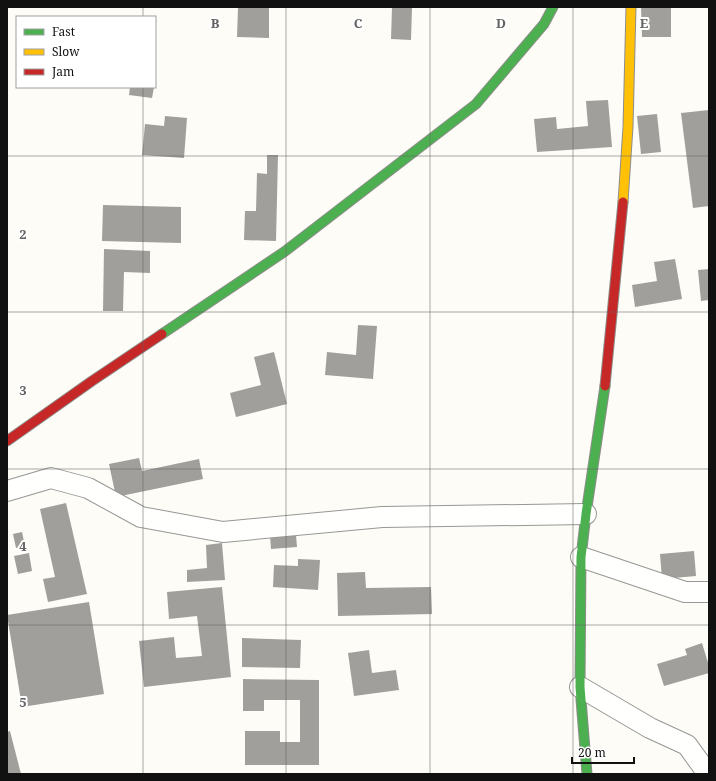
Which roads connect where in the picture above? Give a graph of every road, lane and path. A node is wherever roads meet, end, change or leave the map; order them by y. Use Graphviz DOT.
graph roads {
  1 [pos="553,7"];
  2 [pos="631,7"];
  3 [pos="7,441"];
  4 [pos="7,491"];
  5 [pos="586,514"];
  6 [pos="581,557"];
  7 [pos="709,592"];
  8 [pos="580,687"];
  9 [pos="586,774"];
  10 [pos="708,774"];
  1 -- 3 [label="street"];
  2 -- 5 [label="street"];
  4 -- 5 [label="street"];
  5 -- 6 [label="street"];
  6 -- 7 [label="street"];
  6 -- 8 [label="street"];
  8 -- 9 [label="street"];
  8 -- 10 [label="street"];
}
